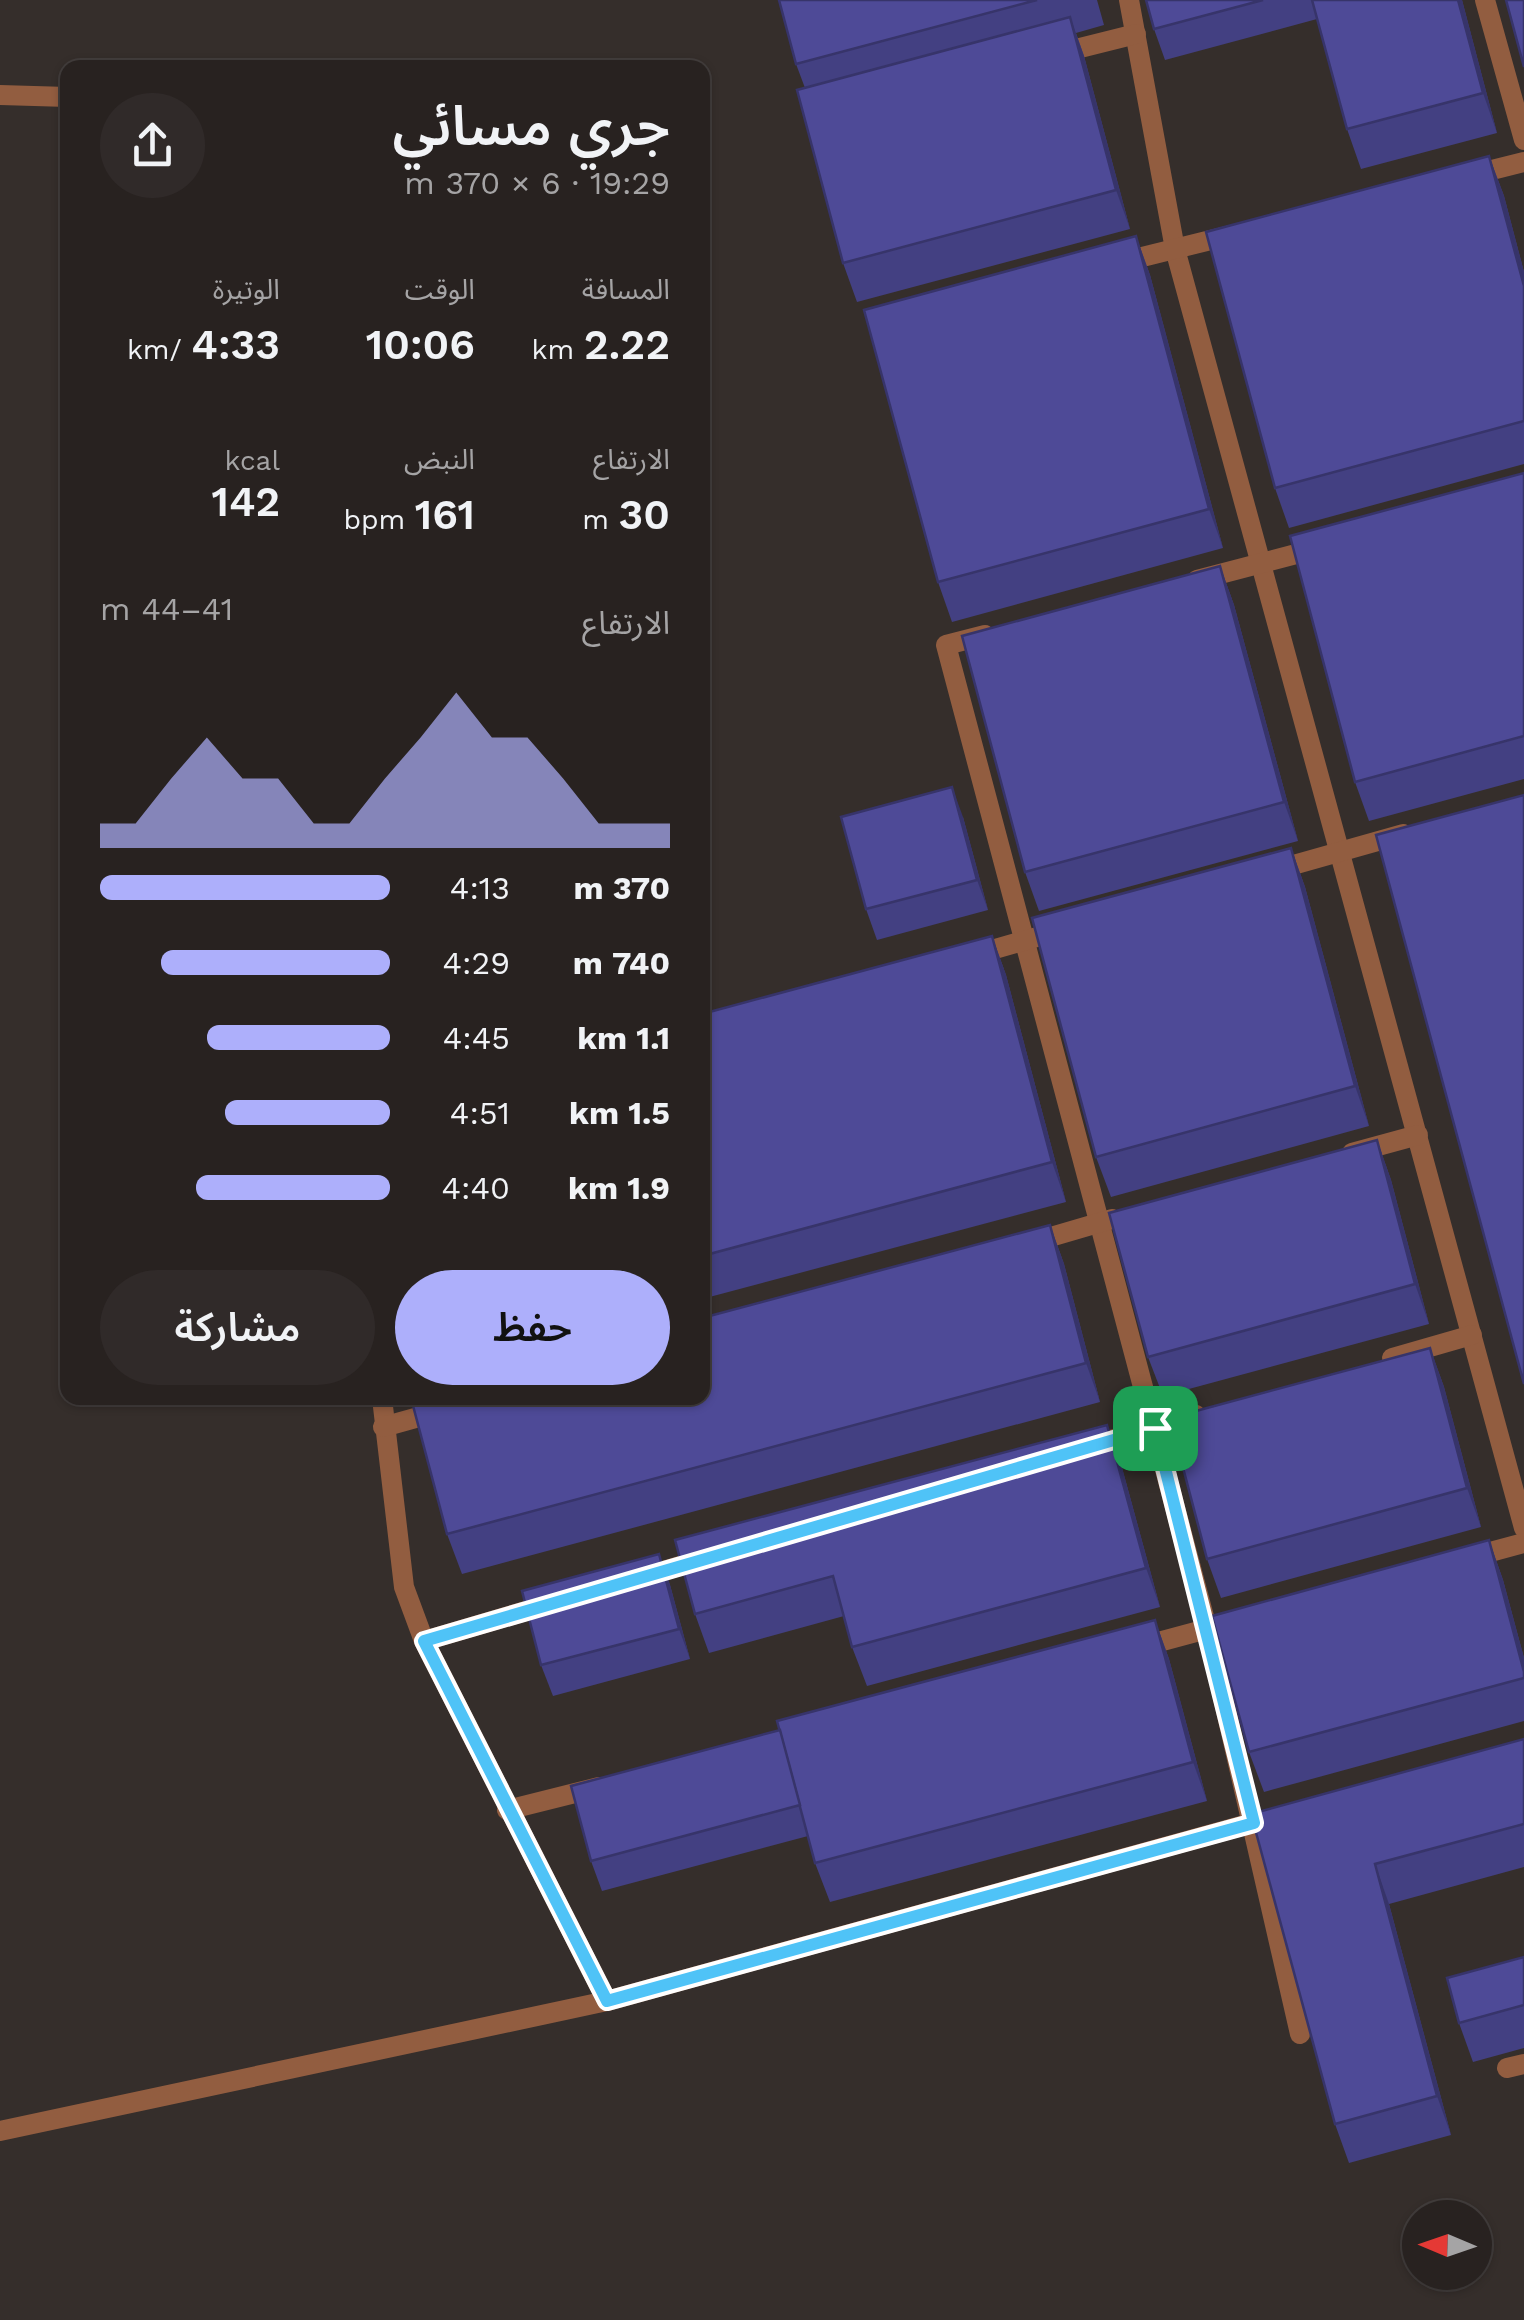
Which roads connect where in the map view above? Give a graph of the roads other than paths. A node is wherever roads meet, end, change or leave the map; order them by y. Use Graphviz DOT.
graph roads {
  1 [pos="1129,0"];
  2 [pos="1485,0"];
  3 [pos="1136,34"];
  4 [pos="1040,58"];
  5 [pos="0,96"];
  6 [pos="60,97"];
  7 [pos="1524,140"];
  8 [pos="1524,162"];
  9 [pos="1446,182"];
  10 [pos="1253,230"];
  11 [pos="1175,249"];
  12 [pos="1102,267"];
  13 [pos="1338,543"];
  14 [pos="1263,563"];
  15 [pos="1170,587"];
  16 [pos="1002,631"];
  17 [pos="1432,826"];
  18 [pos="1340,852"];
  19 [pos="1248,878"];
  20 [pos="1063,930"];
  21 [pos="1026,940"];
  22 [pos="950,962"];
  23 [pos="1418,1135"];
  24 [pos="1325,1160"];
  25 [pos="1139,1212"];
  26 [pos="1102,1222"];
  27 [pos="1006,1250"];
  28 [pos="1472,1335"];
  29 [pos="1379,1362"];
  30 [pos="382,1405"];
  31 [pos="461,1405"];
  32 [pos="1211,1411"];
  33 [pos="383,1427"];
  34 [pos="1155,1428"];
  35 [pos="1061,1455"];
  36 [pos="1524,1528"];
  37 [pos="1524,1543"];
  38 [pos="724,1553"];
  39 [pos="1450,1563"];
  40 [pos="611,1586"];
  41 [pos="574,1597"];
  42 [pos="1245,1618"];
  43 [pos="1208,1628"];
  44 [pos="424,1641"];
  45 [pos="1114,1654"];
  46 [pos="622,1781"];
  47 [pos="507,1810"];
  48 [pos="1290,1813"];
  49 [pos="1254,1823"];
  50 [pos="607,2001"];
  51 [pos="1300,2034"];
  52 [pos="0,2130"];
  1 -- 3 [label="street"];
  2 -- 7 [label="street"];
  3 -- 4 [label="street"];
  3 -- 11 [label="street"];
  5 -- 6 [label="street"];
  8 -- 9 [label="street"];
  10 -- 11 [label="street"];
  11 -- 12 [label="street"];
  11 -- 14 [label="street"];
  13 -- 14 [label="street"];
  14 -- 15 [label="street"];
  14 -- 18 [label="street"];
  16 -- 21 [label="street"];
  17 -- 18 [label="street"];
  18 -- 19 [label="street"];
  18 -- 23 [label="street"];
  20 -- 21 [label="street"];
  21 -- 22 [label="street"];
  21 -- 26 [label="street"];
  23 -- 24 [label="street"];
  23 -- 28 [label="street"];
  25 -- 26 [label="street"];
  26 -- 27 [label="street"];
  26 -- 34 [label="street"];
  28 -- 29 [label="street"];
  28 -- 36 [label="street"];
  30 -- 33 [label="street"];
  31 -- 33 [label="street"];
  32 -- 34 [label="street"];
  33 -- 44 [label="street"];
  34 -- 35 [label="street"];
  34 -- 43 [label="street"];
  37 -- 39 [label="street"];
  38 -- 40 [label="street"];
  41 -- 44 [label="street"];
  42 -- 43 [label="street"];
  43 -- 45 [label="street"];
  43 -- 49 [label="street"];
  44 -- 47 [label="street"];
  46 -- 47 [label="street"];
  47 -- 50 [label="street"];
  48 -- 49 [label="street"];
  49 -- 50 [label="street"];
  49 -- 51 [label="street"];
  50 -- 52 [label="street"];
}
